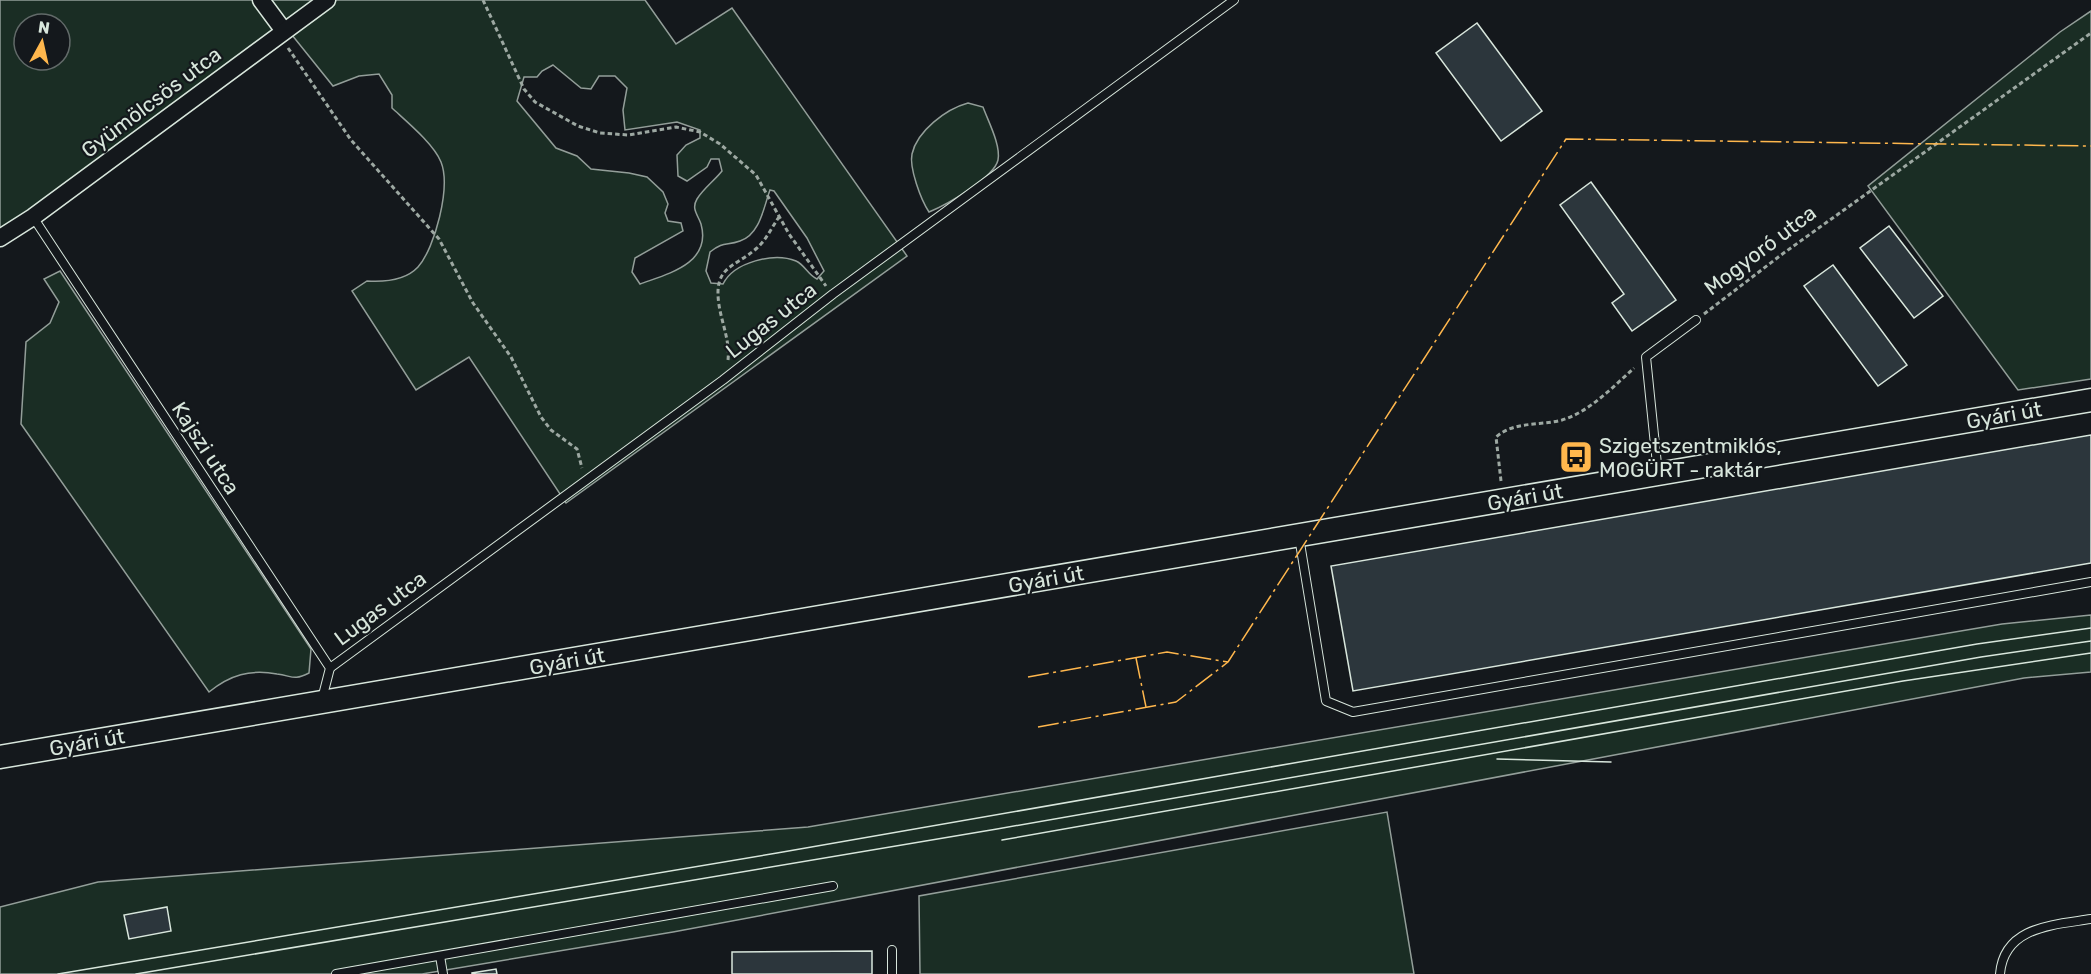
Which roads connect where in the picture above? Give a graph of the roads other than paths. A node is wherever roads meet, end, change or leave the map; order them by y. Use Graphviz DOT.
graph roads {
  1 [pos="261,0"];
  2 [pos="327,0"];
  3 [pos="1234,0"];
  4 [pos="281,33"];
  5 [pos="33,217"];
  6 [pos="0,238"];
  7 [pos="1696,320"];
  8 [pos="2091,400"];
  9 [pos="1658,475"];
  10 [pos="1299,536"];
  11 [pos="2091,582"];
  12 [pos="330,668"];
  13 [pos="321,703"];
  14 [pos="0,757"];
  15 [pos="833,886"];
  16 [pos="2091,919"];
  17 [pos="892,950"];
  18 [pos="440,956"];
  19 [pos="336,974"];
  20 [pos="443,974"];
  21 [pos="892,974"];
  22 [pos="2000,974"];
  1 -- 4 [label="street"];
  2 -- 4 [label="street, Gyümölcsös utca"];
  3 -- 12 [label="lane, Lugas utca"];
  4 -- 5 [label="street, Gyümölcsös utca"];
  5 -- 6 [label="street, Gyümölcsös utca"];
  5 -- 12 [label="lane, Kajszi utca"];
  7 -- 9 [label="lane, Mogyoró utca"];
  8 -- 9 [label="street, Gyári út"];
  9 -- 10 [label="street, Gyári út"];
  10 -- 11 [label="lane"];
  10 -- 13 [label="street, Gyári út"];
  12 -- 13 [label="lane"];
  13 -- 14 [label="street, Gyári út"];
  15 -- 18 [label="lane"];
  16 -- 22 [label="lane"];
  17 -- 21 [label="lane"];
  18 -- 19 [label="lane"];
  18 -- 20 [label="lane"];
}
